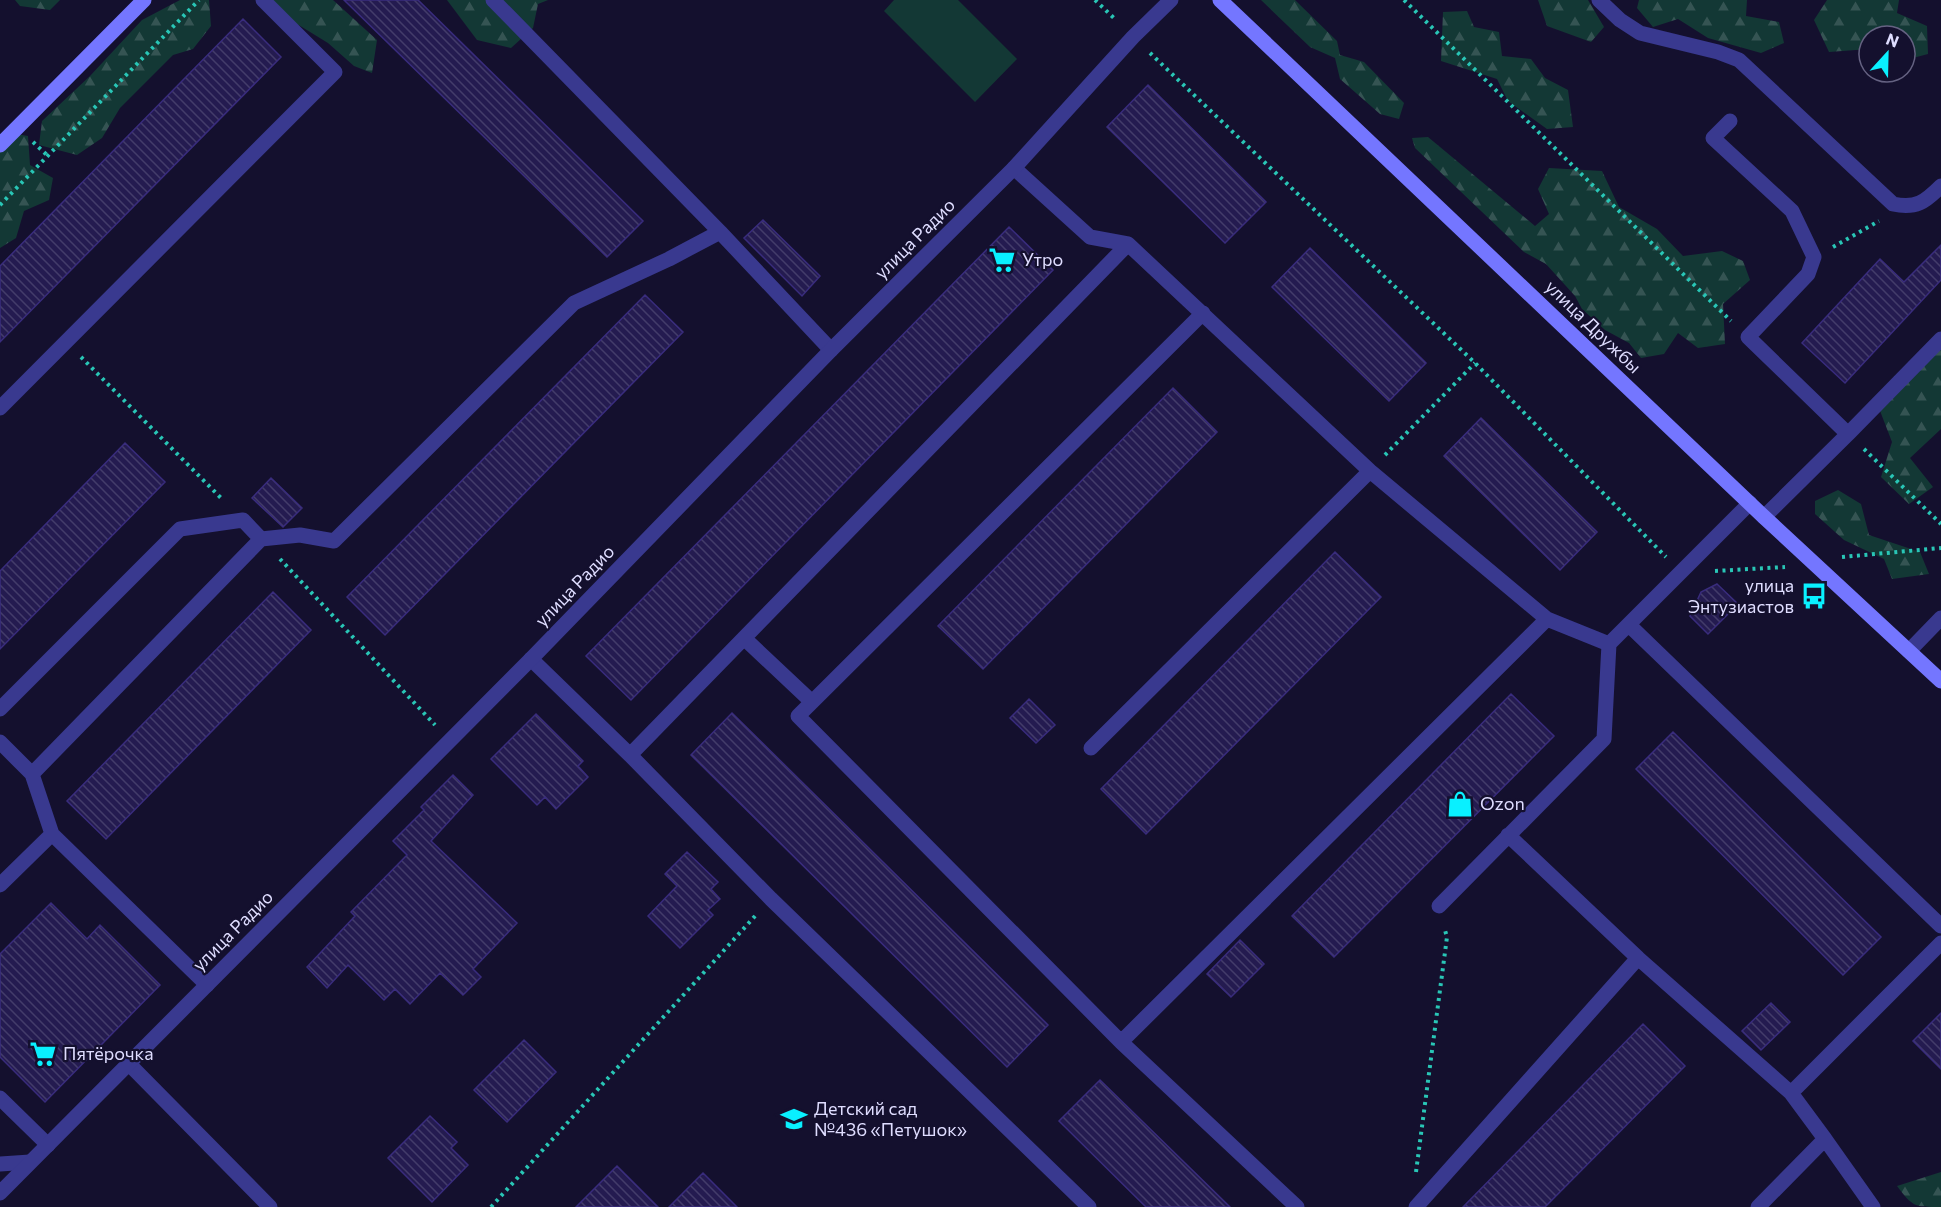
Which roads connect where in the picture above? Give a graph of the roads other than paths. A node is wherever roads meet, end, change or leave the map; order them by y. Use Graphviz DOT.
graph roads {
  1 [pos="144,0"];
  2 [pos="263,0"];
  3 [pos="493,0"];
  4 [pos="1171,0"];
  5 [pos="1220,0"];
  6 [pos="1599,0"];
  7 [pos="1730,121"];
  8 [pos="0,146"];
  9 [pos="1014,168"];
  10 [pos="1941,186"];
  11 [pos="720,232"];
  12 [pos="1128,244"];
  13 [pos="1203,313"];
  14 [pos="1941,339"];
  15 [pos="831,350"];
  16 [pos="0,408"];
  17 [pos="1848,434"];
  18 [pos="1370,471"];
  19 [pos="1750,503"];
  20 [pos="1764,517"];
  21 [pos="261,539"];
  22 [pos="1941,618"];
  23 [pos="1547,619"];
  24 [pos="1629,625"];
  25 [pos="745,639"];
  26 [pos="1610,644"];
  27 [pos="1909,651"];
  28 [pos="531,659"];
  29 [pos="1941,681"];
  30 [pos="812,702"];
  31 [pos="0,709"];
  32 [pos="0,742"];
  33 [pos="1091,748"];
  34 [pos="630,755"];
  35 [pos="32,774"];
  36 [pos="52,834"];
  37 [pos="1508,835"];
  38 [pos="0,885"];
  39 [pos="1438,906"];
  40 [pos="1941,926"];
  41 [pos="1941,943"];
  42 [pos="1638,958"];
  43 [pos="207,985"];
  44 [pos="1121,1042"];
  45 [pos="129,1064"];
  46 [pos="1791,1093"];
  47 [pos="0,1098"];
  48 [pos="1825,1139"];
  49 [pos="48,1145"];
  50 [pos="30,1162"];
  51 [pos="0,1164"];
  52 [pos="0,1193"];
  53 [pos="270,1207"];
  54 [pos="1089,1207"];
  55 [pos="1297,1207"];
  56 [pos="1416,1207"];
  57 [pos="1758,1207"];
  58 [pos="1873,1207"];
  1 -- 8 [label="street"];
  2 -- 16 [label="street"];
  3 -- 11 [label="street"];
  4 -- 9 [label="street, улица Радио"];
  5 -- 19 [label="street, улица Дружбы"];
  6 -- 10 [label="street"];
  7 -- 17 [label="street"];
  9 -- 12 [label="street"];
  9 -- 15 [label="street, улица Радио"];
  11 -- 15 [label="street"];
  11 -- 21 [label="street"];
  12 -- 13 [label="street"];
  12 -- 25 [label="street"];
  13 -- 18 [label="street"];
  13 -- 30 [label="street"];
  14 -- 17 [label="street"];
  15 -- 28 [label="street, улица Радио"];
  17 -- 20 [label="street"];
  18 -- 23 [label="street"];
  18 -- 33 [label="street"];
  19 -- 20 [label="street, улица Дружбы"];
  19 -- 24 [label="street"];
  20 -- 27 [label="street, улица Дружбы"];
  21 -- 31 [label="street"];
  21 -- 35 [label="street"];
  22 -- 27 [label="street"];
  23 -- 26 [label="street"];
  23 -- 44 [label="street"];
  24 -- 26 [label="street"];
  24 -- 40 [label="street"];
  25 -- 30 [label="street"];
  25 -- 34 [label="street"];
  26 -- 37 [label="street"];
  27 -- 29 [label="street, улица Дружбы"];
  28 -- 34 [label="street"];
  28 -- 43 [label="street, улица Радио"];
  30 -- 44 [label="street"];
  32 -- 35 [label="street"];
  34 -- 54 [label="street"];
  35 -- 36 [label="street"];
  36 -- 38 [label="street"];
  36 -- 43 [label="street"];
  37 -- 39 [label="street"];
  37 -- 42 [label="street"];
  41 -- 46 [label="street"];
  42 -- 46 [label="street"];
  42 -- 56 [label="street"];
  43 -- 45 [label="street, улица Радио"];
  44 -- 55 [label="street"];
  45 -- 49 [label="street, улица Радио"];
  45 -- 53 [label="street"];
  46 -- 48 [label="street"];
  47 -- 49 [label="street"];
  48 -- 57 [label="street"];
  48 -- 58 [label="street"];
  49 -- 50 [label="street, улица Радио"];
  50 -- 51 [label="street"];
  50 -- 52 [label="street, улица Радио"];
}
